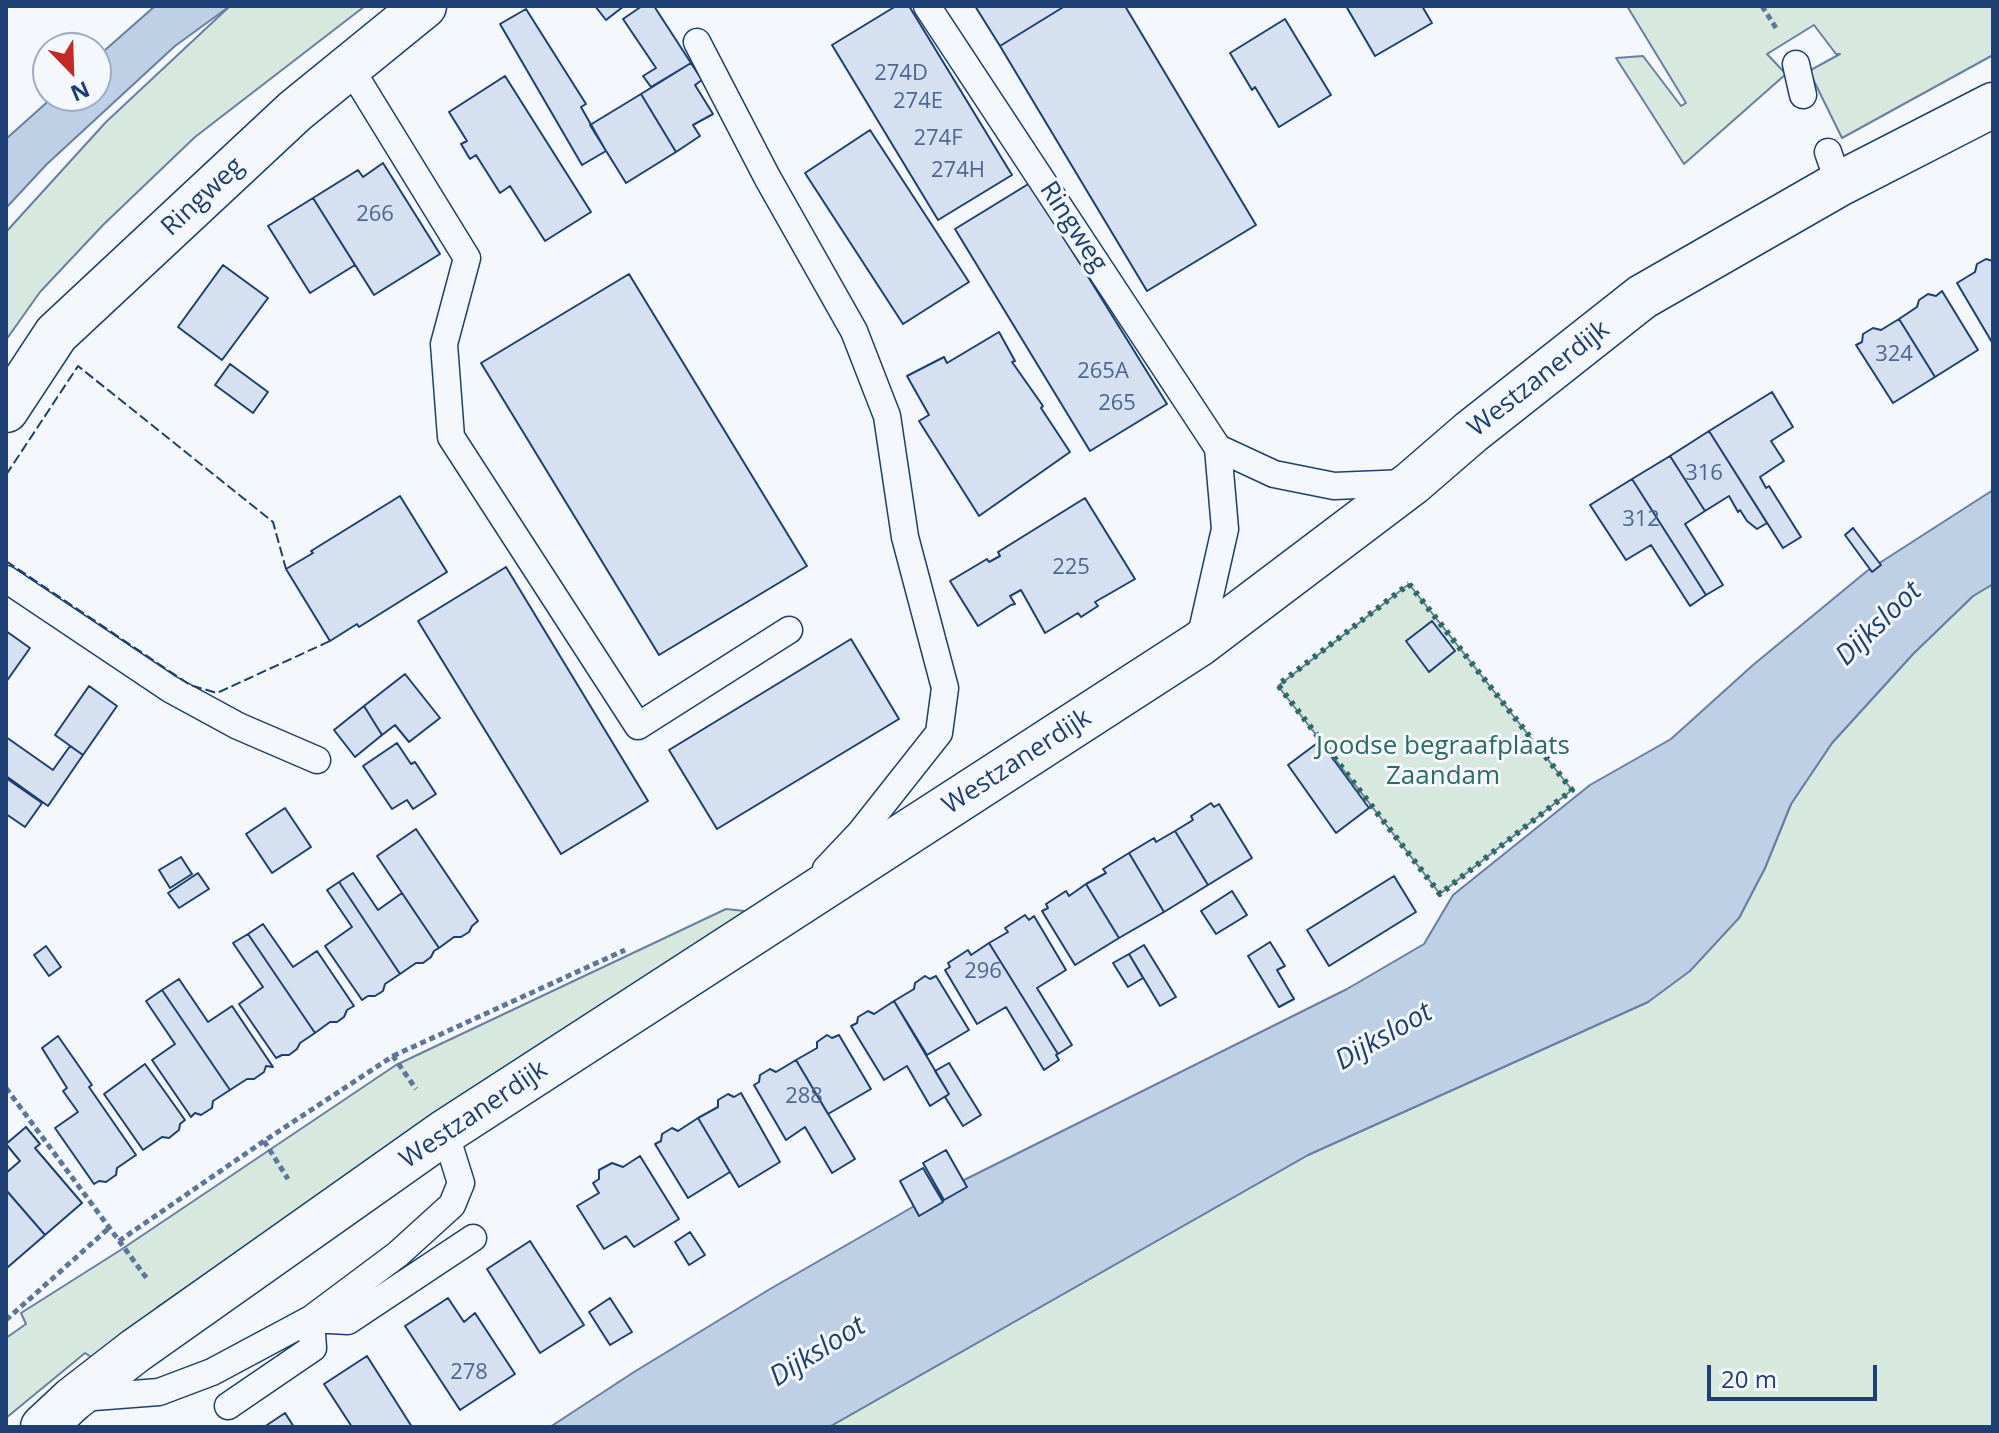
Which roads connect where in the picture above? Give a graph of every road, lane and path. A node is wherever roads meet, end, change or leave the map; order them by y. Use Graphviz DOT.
graph roads {
  1 [pos="424,6"];
  2 [pos="927,6"];
  3 [pos="697,42"];
  4 [pos="1796,64"];
  5 [pos="349,66"];
  6 [pos="1803,95"];
  7 [pos="1993,105"];
  8 [pos="6,410"];
  9 [pos="1218,448"];
  10 [pos="1412,483"];
  11 [pos="6,579"];
  12 [pos="789,630"];
  13 [pos="1199,644"];
  14 [pos="317,760"];
  15 [pos="785,913"];
  16 [pos="638,944"];
  17 [pos="393,1056"];
  18 [pos="6,1088"];
  19 [pos="445,1132"];
  20 [pos="109,1228"];
  21 [pos="473,1238"];
  22 [pos="119,1241"];
  23 [pos="311,1319"];
  24 [pos="6,1320"];
  25 [pos="178,1320"];
  26 [pos="228,1406"];
  27 [pos="58,1413"];
  1 -- 5 [label="street, Ringweg"];
  2 -- 9 [label="lane, Ringweg"];
  3 -- 15 [label="lane"];
  4 -- 6 [label="lane"];
  5 -- 8 [label="street, Ringweg"];
  5 -- 12 [label="lane"];
  7 -- 10 [label="street, Westzanerdijk"];
  9 -- 10 [label="lane"];
  9 -- 13 [label="lane, Ringweg"];
  10 -- 13 [label="street, Westzanerdijk"];
  11 -- 14 [label="lane"];
  13 -- 15 [label="street, Westzanerdijk"];
  15 -- 19 [label="street, Westzanerdijk"];
  16 -- 17 [label="path"];
  17 -- 19 [label="path"];
  17 -- 22 [label="path"];
  18 -- 20 [label="path"];
  19 -- 23 [label="lane"];
  19 -- 25 [label="street, Westzanerdijk"];
  20 -- 22 [label="path"];
  20 -- 24 [label="path"];
  21 -- 23 [label="lane"];
  22 -- 25 [label="path"];
  23 -- 26 [label="lane"];
  23 -- 27 [label="lane"];
  25 -- 27 [label="street, Westzanerdijk"];
}
